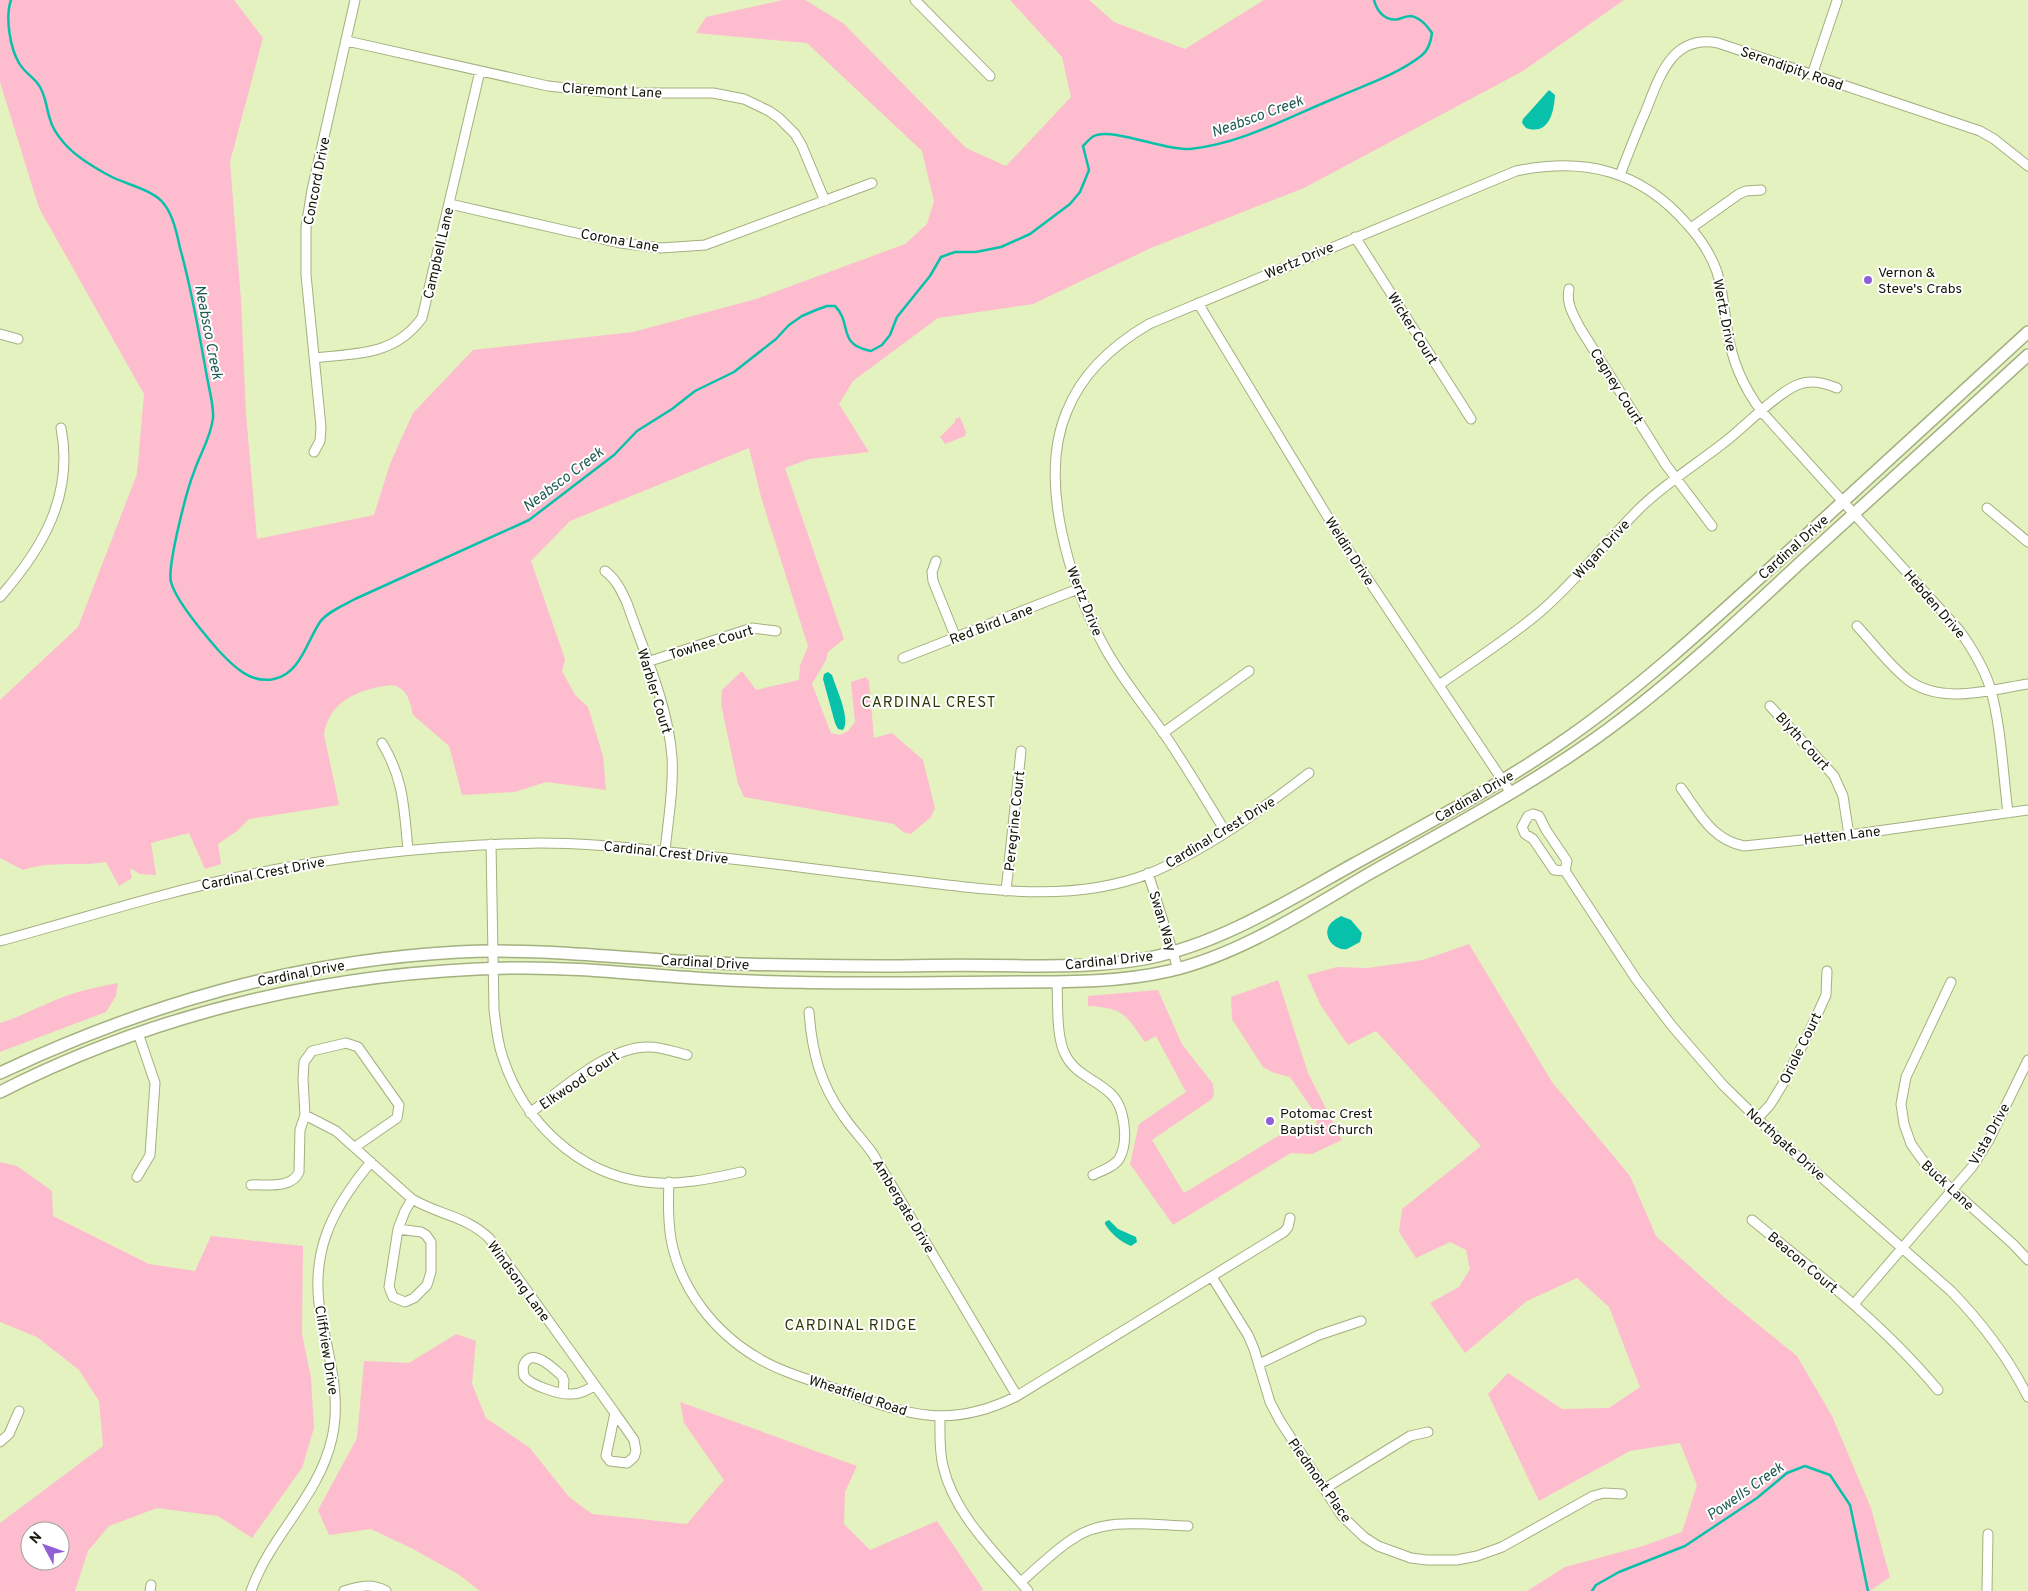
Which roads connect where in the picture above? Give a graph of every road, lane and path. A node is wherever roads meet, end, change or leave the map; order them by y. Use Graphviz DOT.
graph roads {
  1 [pos="355,0"];
  2 [pos="915,0"];
  3 [pos="1837,1"];
  4 [pos="347,41"];
  5 [pos="480,71"];
  6 [pos="1812,74"];
  7 [pos="990,76"];
  8 [pos="2028,166"];
  9 [pos="1620,174"];
  10 [pos="872,183"];
  11 [pos="1761,190"];
  12 [pos="825,201"];
  13 [pos="450,204"];
  14 [pos="1691,228"];
  15 [pos="1355,236"];
  16 [pos="1569,289"];
  17 [pos="1198,303"];
  18 [pos="2028,332"];
  19 [pos="0,334"];
  20 [pos="18,339"];
  21 [pos="2028,355"];
  22 [pos="314,358"];
  23 [pos="1837,388"];
  24 [pos="1762,412"];
  25 [pos="1471,420"];
  26 [pos="61,428"];
  27 [pos="314,452"];
  28 [pos="1676,480"];
  29 [pos="1843,502"];
  30 [pos="1987,508"];
  31 [pos="1854,514"];
  32 [pos="1712,526"];
  33 [pos="2028,542"];
  34 [pos="936,561"];
  35 [pos="605,571"];
  36 [pos="1078,589"];
  37 [pos="2,592"];
  38 [pos="1857,626"];
  39 [pos="776,631"];
  40 [pos="956,638"];
  41 [pos="903,658"];
  42 [pos="647,662"];
  43 [pos="1249,671"];
  44 [pos="2028,684"];
  45 [pos="1439,685"];
  46 [pos="1990,690"];
  47 [pos="1770,706"];
  48 [pos="1163,733"];
  49 [pos="382,743"];
  50 [pos="1021,750"];
  51 [pos="1309,773"];
  52 [pos="1503,780"];
  53 [pos="1681,788"];
  54 [pos="1512,793"];
  55 [pos="2028,810"];
  56 [pos="2008,813"];
  57 [pos="1226,831"];
  58 [pos="1849,835"];
  59 [pos="491,844"];
  60 [pos="408,850"];
  61 [pos="665,851"];
  62 [pos="1565,871"];
  63 [pos="1148,873"];
  64 [pos="1006,891"];
  65 [pos="0,941"];
  66 [pos="493,952"];
  67 [pos="1172,952"];
  68 [pos="494,969"];
  69 [pos="1178,969"];
  70 [pos="1827,971"];
  71 [pos="1057,982"];
  72 [pos="1951,982"];
  73 [pos="809,1012"];
  74 [pos="138,1033"];
  75 [pos="687,1055"];
  76 [pos="2028,1060"];
  77 [pos="0,1073"];
  78 [pos="0,1092"];
  79 [pos="530,1113"];
  80 [pos="305,1115"];
  81 [pos="1756,1119"];
  82 [pos="355,1147"];
  83 [pos="371,1162"];
  84 [pos="741,1172"];
  85 [pos="1093,1175"];
  86 [pos="137,1177"];
  87 [pos="669,1182"];
  88 [pos="251,1185"];
  89 [pos="1953,1190"];
  90 [pos="412,1199"];
  91 [pos="1290,1218"];
  92 [pos="1752,1220"];
  93 [pos="398,1229"];
  94 [pos="1902,1248"];
  95 [pos="2028,1260"];
  96 [pos="1212,1278"];
  97 [pos="1854,1304"];
  98 [pos="1361,1321"];
  99 [pos="1259,1364"];
  100 [pos="595,1385"];
  101 [pos="1938,1390"];
  102 [pos="563,1393"];
  103 [pos="1017,1396"];
  104 [pos="2028,1397"];
  105 [pos="19,1410"];
  106 [pos="615,1413"];
  107 [pos="940,1416"];
  108 [pos="1428,1432"];
  109 [pos="0,1442"];
  110 [pos="1324,1489"];
  111 [pos="1622,1494"];
  112 [pos="1188,1526"];
  113 [pos="1988,1534"];
  114 [pos="1020,1582"];
  115 [pos="252,1591"];
  116 [pos="344,1591"];
  117 [pos="386,1591"];
  118 [pos="1028,1591"];
  119 [pos="1987,1591"];
  1 -- 4 [label="street, Concord Drive"];
  2 -- 7 [label="street"];
  3 -- 6 [label="street"];
  4 -- 5 [label="street, Claremont Lane"];
  4 -- 22 [label="street, Concord Drive"];
  5 -- 12 [label="street, Claremont Lane"];
  5 -- 13 [label="street, Campbell Lane"];
  6 -- 8 [label="street, Serendipity Road"];
  6 -- 9 [label="street, Serendipity Road"];
  9 -- 14 [label="street, Wertz Drive"];
  9 -- 15 [label="street, Wertz Drive"];
  10 -- 12 [label="street, Corona Lane"];
  11 -- 14 [label="street"];
  12 -- 13 [label="street, Corona Lane"];
  13 -- 22 [label="street, Campbell Lane"];
  14 -- 24 [label="street, Wertz Drive"];
  15 -- 17 [label="street, Wertz Drive"];
  15 -- 25 [label="street, Wicker Court"];
  16 -- 28 [label="street, Cagney Court"];
  17 -- 36 [label="street, Wertz Drive"];
  17 -- 45 [label="street, Weldin Drive"];
  18 -- 29 [label="main road, Cardinal Drive"];
  19 -- 20 [label="street"];
  21 -- 31 [label="main road, Cardinal Drive"];
  22 -- 27 [label="street, Concord Drive"];
  23 -- 24 [label="street, Wigan Drive"];
  24 -- 28 [label="street, Wigan Drive"];
  24 -- 29 [label="street, Wertz Drive"];
  26 -- 37 [label="street"];
  28 -- 32 [label="street, Cagney Court"];
  28 -- 45 [label="street, Wigan Drive"];
  29 -- 31 [label="street, Hebden Drive"];
  29 -- 52 [label="main road, Cardinal Drive"];
  30 -- 33 [label="street"];
  31 -- 46 [label="street, Hebden Drive"];
  31 -- 54 [label="main road, Cardinal Drive"];
  34 -- 40 [label="street"];
  35 -- 42 [label="street, Warbler Court"];
  36 -- 40 [label="street, Red Bird Lane"];
  36 -- 48 [label="street, Wertz Drive"];
  38 -- 46 [label="street"];
  39 -- 42 [label="street, Towhee Court"];
  40 -- 41 [label="street, Red Bird Lane"];
  42 -- 61 [label="street, Warbler Court"];
  43 -- 48 [label="street"];
  44 -- 46 [label="street"];
  45 -- 52 [label="street, Weldin Drive"];
  46 -- 56 [label="street, Hebden Drive"];
  47 -- 58 [label="street, Blyth Court"];
  48 -- 57 [label="street, Wertz Drive"];
  49 -- 60 [label="street"];
  50 -- 64 [label="street, Peregrine Court"];
  51 -- 57 [label="street, Cardinal Crest Drive"];
  52 -- 54 [label="street, Weldin Drive"];
  52 -- 67 [label="main road, Cardinal Drive"];
  53 -- 58 [label="street, Hetten Lane"];
  54 -- 69 [label="main road, Cardinal Drive"];
  55 -- 56 [label="street, Hetten Lane"];
  56 -- 58 [label="street, Hetten Lane"];
  57 -- 63 [label="street, Cardinal Crest Drive"];
  59 -- 60 [label="street, Cardinal Crest Drive"];
  59 -- 61 [label="street, Cardinal Crest Drive"];
  59 -- 66 [label="street"];
  60 -- 65 [label="street, Cardinal Crest Drive"];
  61 -- 64 [label="street, Cardinal Crest Drive"];
  62 -- 62 [label="street, Northgate Drive"];
  62 -- 81 [label="street, Northgate Drive"];
  63 -- 64 [label="street, Cardinal Crest Drive"];
  63 -- 67 [label="street, Swan Way"];
  66 -- 67 [label="main road, Cardinal Drive"];
  66 -- 68 [label="street"];
  66 -- 77 [label="main road, Cardinal Drive"];
  67 -- 69 [label="street, Swan Way"];
  68 -- 71 [label="main road, Cardinal Drive"];
  68 -- 74 [label="main road, Cardinal Drive"];
  68 -- 79 [label="street"];
  69 -- 71 [label="main road, Cardinal Drive"];
  70 -- 81 [label="street, Oriole Court"];
  71 -- 85 [label="street"];
  72 -- 89 [label="street, Buck Lane"];
  73 -- 103 [label="street, Ambergate Drive"];
  74 -- 78 [label="main road, Cardinal Drive"];
  74 -- 86 [label="street"];
  75 -- 79 [label="street, Elkwood Court"];
  76 -- 89 [label="street, Vista Drive"];
  79 -- 87 [label="street"];
  80 -- 82 [label="street"];
  80 -- 82 [label="street"];
  80 -- 88 [label="street"];
  81 -- 94 [label="street, Northgate Drive"];
  82 -- 83 [label="street, Windsong Lane"];
  83 -- 90 [label="street, Windsong Lane"];
  83 -- 115 [label="street, Cliffview Drive"];
  84 -- 87 [label="street"];
  87 -- 107 [label="street, Wheatfield Road"];
  89 -- 94 [label="street, Vista Drive"];
  89 -- 95 [label="street, Buck Lane"];
  90 -- 93 [label="street"];
  90 -- 100 [label="street, Windsong Lane"];
  91 -- 96 [label="street, Wheatfield Road"];
  92 -- 97 [label="street, Beacon Court"];
  93 -- 93 [label="street"];
  94 -- 97 [label="street"];
  94 -- 104 [label="street, Northgate Drive"];
  96 -- 99 [label="street, Piedmont Place"];
  96 -- 103 [label="street, Wheatfield Road"];
  97 -- 101 [label="street, Beacon Court"];
  98 -- 99 [label="street"];
  99 -- 110 [label="street, Piedmont Place"];
  100 -- 102 [label="street"];
  100 -- 106 [label="street, Windsong Lane"];
  102 -- 102 [label="street"];
  103 -- 107 [label="street, Wheatfield Road"];
  105 -- 109 [label="street"];
  106 -- 106 [label="street, Windsong Lane"];
  107 -- 114 [label="street"];
  108 -- 110 [label="street"];
  110 -- 111 [label="street, Piedmont Place"];
  112 -- 114 [label="street"];
  113 -- 119 [label="street"];
  114 -- 118 [label="street"];
  116 -- 117 [label="street"];
}
